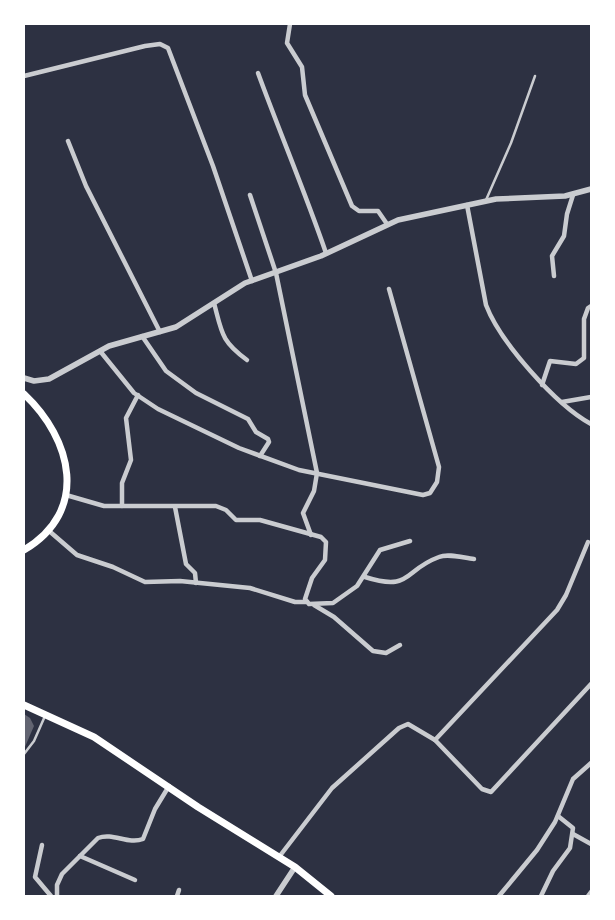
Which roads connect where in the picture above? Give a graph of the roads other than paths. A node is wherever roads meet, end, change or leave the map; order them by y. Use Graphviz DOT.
graph roads {
  1 [pos="290,24"];
  2 [pos="258,73"];
  3 [pos="24,76"];
  4 [pos="535,76"];
  5 [pos="68,141"];
  6 [pos="591,189"];
  7 [pos="573,194"];
  8 [pos="250,195"];
  9 [pos="485,201"];
  10 [pos="466,205"];
  11 [pos="387,224"];
  12 [pos="326,253"];
  13 [pos="276,273"];
  14 [pos="554,276"];
  15 [pos="252,281"];
  16 [pos="389,289"];
  17 [pos="214,303"];
  18 [pos="591,306"];
  19 [pos="160,332"];
  20 [pos="142,336"];
  21 [pos="100,351"];
  22 [pos="248,360"];
  23 [pos="24,378"];
  24 [pos="542,385"];
  25 [pos="24,394"];
  26 [pos="138,395"];
  27 [pos="591,397"];
  28 [pos="562,402"];
  29 [pos="591,424"];
  30 [pos="260,456"];
  31 [pos="317,473"];
  32 [pos="66,496"];
  33 [pos="122,506"];
  34 [pos="174,507"];
  35 [pos="48,530"];
  36 [pos="311,535"];
  37 [pos="410,541"];
  38 [pos="588,542"];
  39 [pos="24,550"];
  40 [pos="474,559"];
  41 [pos="365,576"];
  42 [pos="196,583"];
  43 [pos="306,602"];
  44 [pos="312,605"];
  45 [pos="400,645"];
  46 [pos="591,684"];
  47 [pos="24,705"];
  48 [pos="46,714"];
  49 [pos="436,740"];
  50 [pos="24,754"];
  51 [pos="591,763"];
  52 [pos="169,786"];
  53 [pos="558,816"];
  54 [pos="573,834"];
  55 [pos="591,844"];
  56 [pos="42,845"];
  57 [pos="80,856"];
  58 [pos="279,857"];
  59 [pos="295,867"];
  60 [pos="135,880"];
  61 [pos="179,890"];
  62 [pos="591,892"];
  63 [pos="51,896"];
  64 [pos="57,896"];
  65 [pos="177,896"];
  66 [pos="276,896"];
  67 [pos="332,896"];
  68 [pos="499,896"];
  69 [pos="541,896"];
  70 [pos="588,896"];
  1 -- 11 [label="street"];
  2 -- 12 [label="street"];
  3 -- 15 [label="street"];
  4 -- 9 [label="lane"];
  5 -- 19 [label="street"];
  6 -- 7 [label="street"];
  7 -- 9 [label="street"];
  7 -- 14 [label="street"];
  8 -- 13 [label="street"];
  9 -- 10 [label="street"];
  10 -- 11 [label="street"];
  10 -- 24 [label="street"];
  11 -- 12 [label="street"];
  12 -- 13 [label="street"];
  13 -- 15 [label="street"];
  13 -- 31 [label="street"];
  15 -- 17 [label="street"];
  16 -- 31 [label="street"];
  17 -- 19 [label="street"];
  17 -- 22 [label="street"];
  18 -- 24 [label="street"];
  19 -- 20 [label="street"];
  20 -- 21 [label="street"];
  20 -- 30 [label="street"];
  21 -- 23 [label="street"];
  21 -- 26 [label="street"];
  24 -- 28 [label="street"];
  25 -- 32 [label="main road"];
  26 -- 30 [label="street"];
  26 -- 33 [label="street"];
  27 -- 28 [label="street"];
  28 -- 29 [label="street"];
  30 -- 31 [label="street"];
  31 -- 36 [label="street"];
  32 -- 33 [label="street"];
  32 -- 35 [label="main road"];
  33 -- 34 [label="street"];
  34 -- 36 [label="street"];
  34 -- 42 [label="street"];
  35 -- 39 [label="main road"];
  35 -- 42 [label="street"];
  36 -- 43 [label="street"];
  37 -- 41 [label="street"];
  38 -- 49 [label="street"];
  40 -- 41 [label="street"];
  41 -- 44 [label="street"];
  42 -- 43 [label="street"];
  43 -- 44 [label="street"];
  44 -- 45 [label="street"];
  46 -- 49 [label="street"];
  47 -- 48 [label="main road"];
  48 -- 50 [label="lane"];
  48 -- 52 [label="main road"];
  49 -- 58 [label="street"];
  51 -- 53 [label="street"];
  52 -- 57 [label="street"];
  52 -- 58 [label="main road"];
  53 -- 54 [label="street"];
  53 -- 68 [label="street"];
  54 -- 55 [label="street"];
  54 -- 69 [label="street"];
  56 -- 63 [label="street"];
  57 -- 60 [label="street"];
  57 -- 64 [label="street"];
  58 -- 59 [label="main road"];
  59 -- 66 [label="street"];
  59 -- 67 [label="main road"];
  61 -- 65 [label="street"];
  62 -- 70 [label="street"];
}
